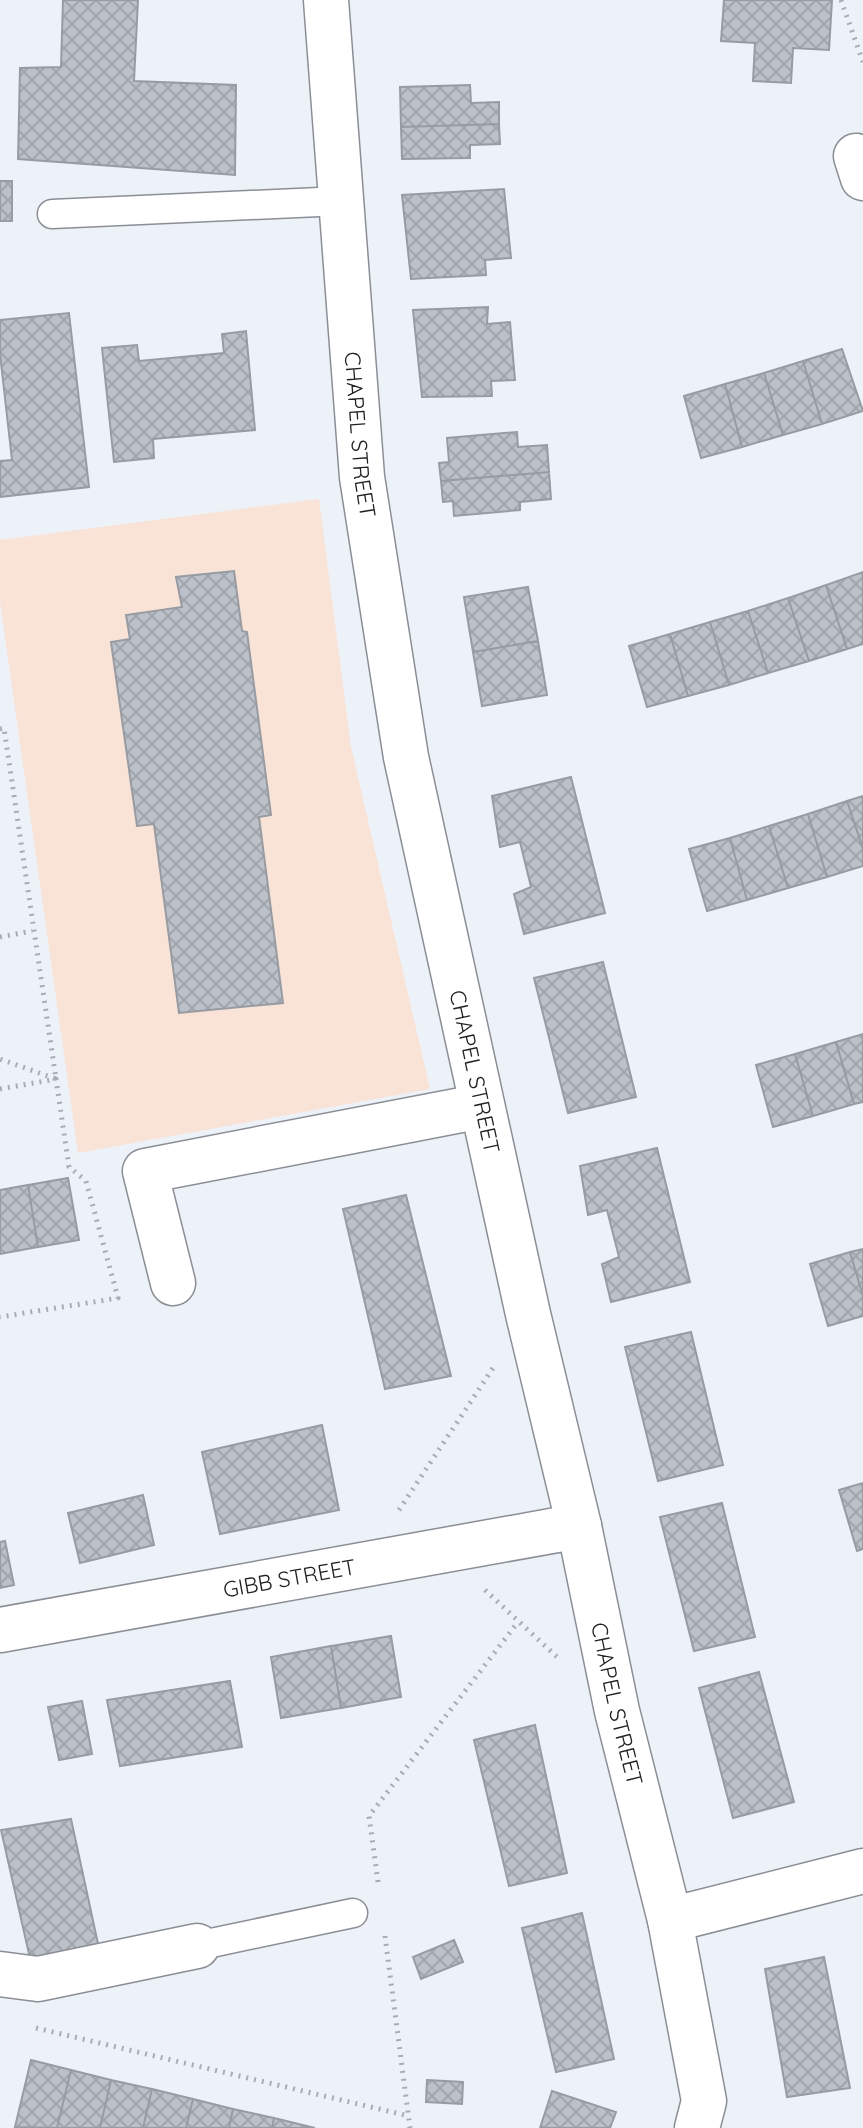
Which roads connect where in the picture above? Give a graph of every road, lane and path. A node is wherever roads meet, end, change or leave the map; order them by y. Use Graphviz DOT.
graph roads {
  1 [pos="326,0"];
  2 [pos="841,0"];
  3 [pos="863,62"];
  4 [pos="341,201"];
  5 [pos="52,214"];
  6 [pos="0,729"];
  7 [pos="32,931"];
  8 [pos="0,937"];
  9 [pos="0,1059"];
  10 [pos="56,1079"];
  11 [pos="0,1089"];
  12 [pos="482,1106"];
  13 [pos="173,1283"];
  14 [pos="528,1314"];
  15 [pos="0,1317"];
  16 [pos="579,1526"];
  17 [pos="444,1551"];
  18 [pos="364,1564"];
  19 [pos="518,1622"];
  20 [pos="0,1630"];
  21 [pos="562,1661"];
  22 [pos="863,1871"];
  23 [pos="379,1892"];
  24 [pos="353,1913"];
  25 [pos="670,1920"];
  26 [pos="383,1922"];
  27 [pos="197,1946"];
  28 [pos="0,1974"];
  29 [pos="30,2026"];
  30 [pos="409,2116"];
  31 [pos="410,2128"];
  32 [pos="697,2128"];
  1 -- 4 [label="street, CHAPEL STREET"];
  2 -- 3 [label="path"];
  4 -- 5 [label="lane"];
  4 -- 12 [label="street, CHAPEL STREET"];
  6 -- 7 [label="path"];
  7 -- 8 [label="path"];
  7 -- 10 [label="path"];
  9 -- 10 [label="path"];
  10 -- 11 [label="path"];
  10 -- 15 [label="path"];
  12 -- 13 [label="street"];
  12 -- 14 [label="street, CHAPEL STREET"];
  14 -- 16 [label="street, CHAPEL STREET"];
  14 -- 18 [label="path"];
  16 -- 17 [label="street, GIBB STREET"];
  16 -- 25 [label="street, CHAPEL STREET"];
  17 -- 18 [label="street, GIBB STREET"];
  17 -- 19 [label="path"];
  18 -- 20 [label="street, GIBB STREET"];
  19 -- 21 [label="path"];
  19 -- 23 [label="path"];
  22 -- 25 [label="street"];
  24 -- 27 [label="lane"];
  25 -- 32 [label="street, CHAPEL STREET"];
  26 -- 30 [label="path"];
  27 -- 28 [label="street"];
  29 -- 30 [label="path"];
  30 -- 31 [label="path"];
}
